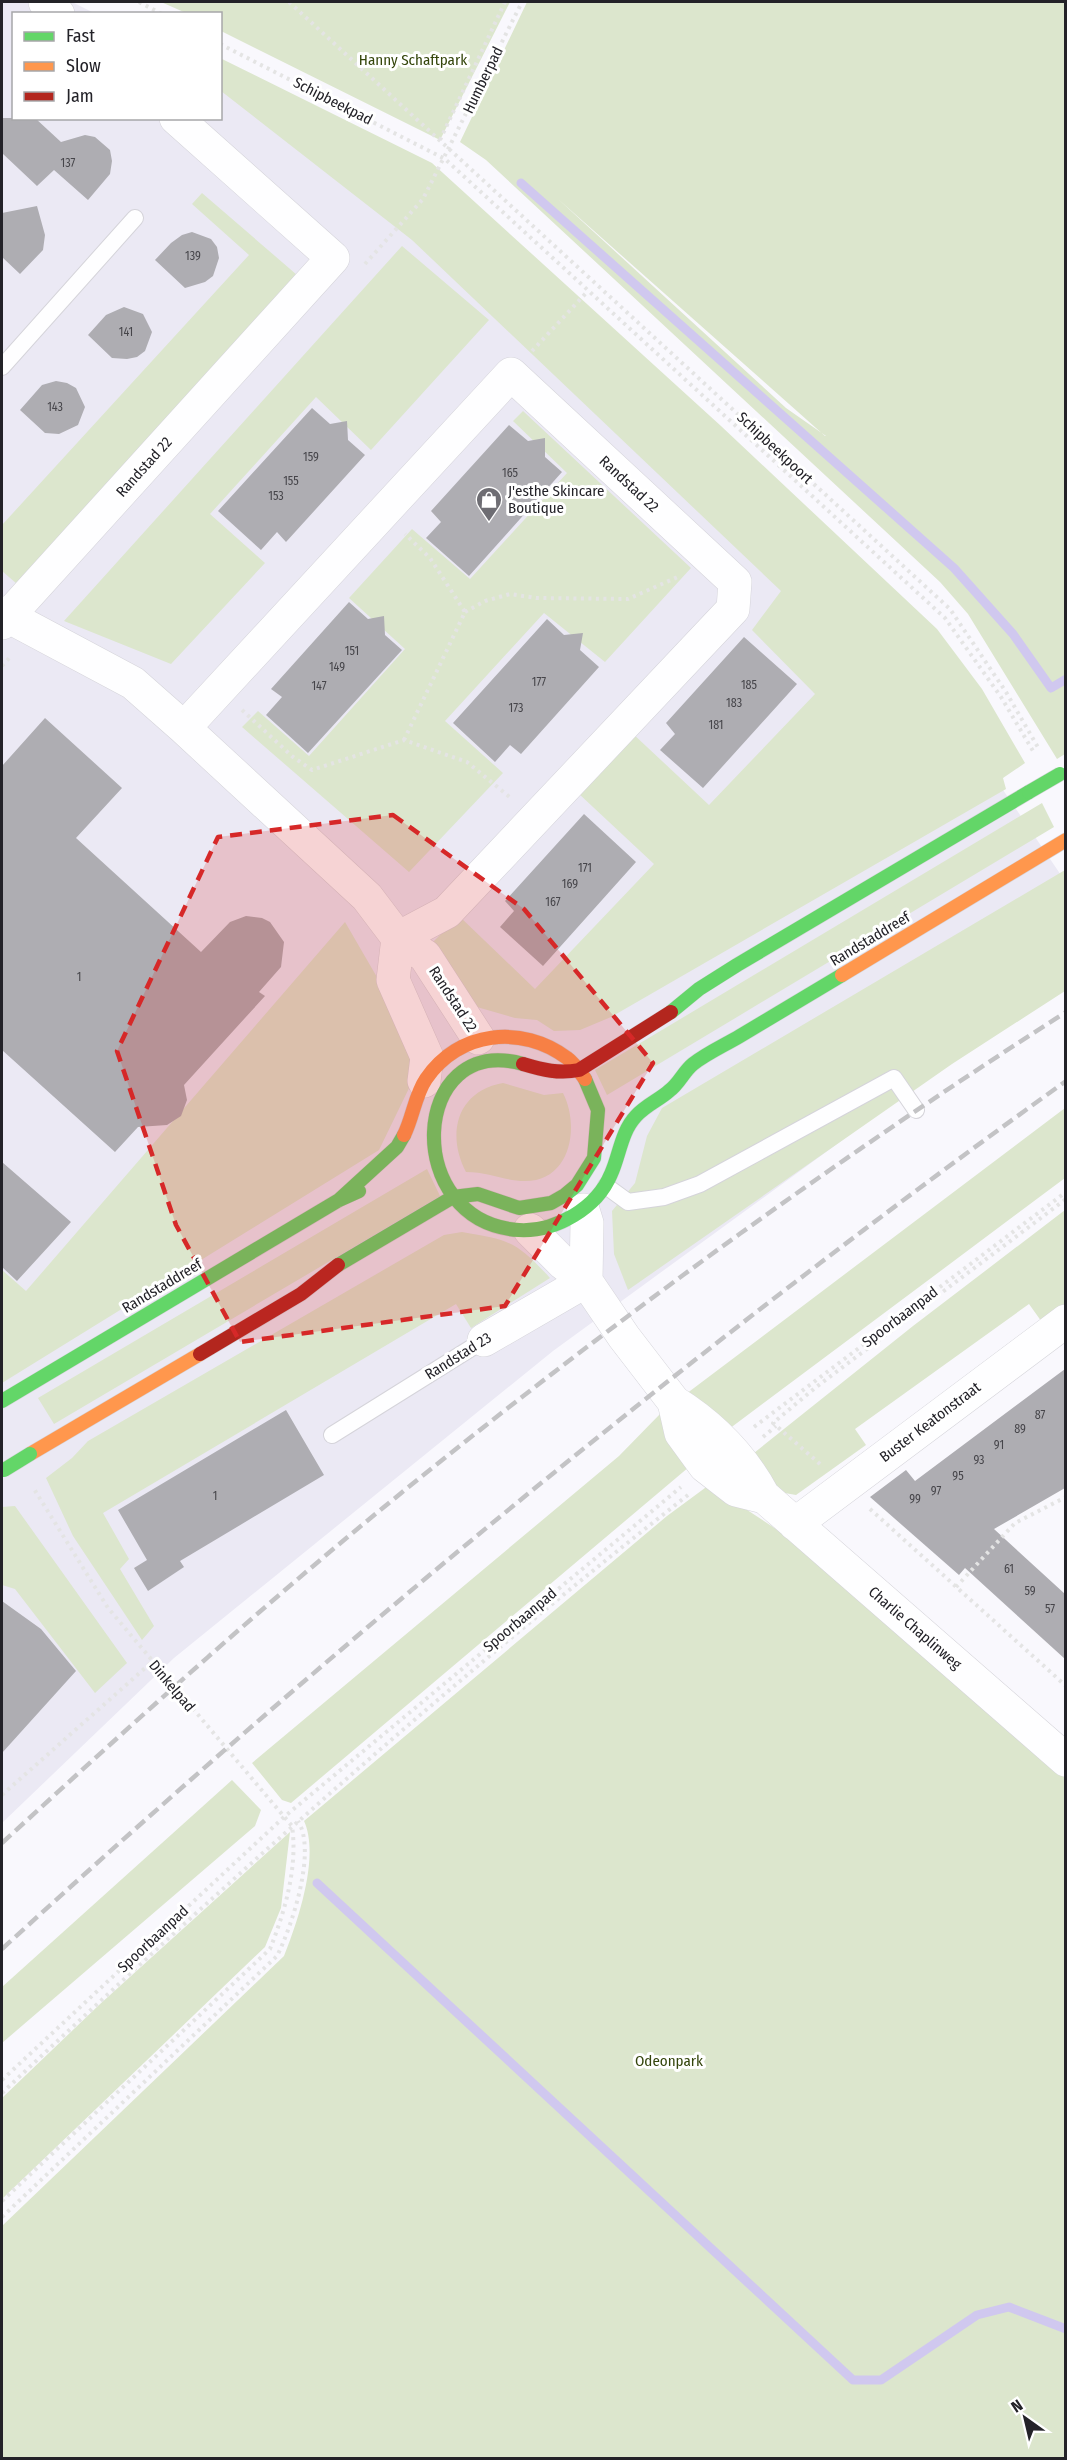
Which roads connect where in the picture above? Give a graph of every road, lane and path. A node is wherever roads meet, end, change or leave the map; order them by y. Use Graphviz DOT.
graph roads {
  1 [pos="139,2"];
  2 [pos="289,2"];
  3 [pos="505,2"];
  4 [pos="522,2"];
  5 [pos="158,12"];
  6 [pos="222,45"];
  7 [pos="178,120"];
  8 [pos="440,140"];
  9 [pos="450,149"];
  10 [pos="445,159"];
  11 [pos="135,218"];
  12 [pos="589,291"];
  13 [pos="2,367"];
  14 [pos="511,374"];
  15 [pos="382,513"];
  16 [pos="704,553"];
  17 [pos="465,612"];
  18 [pos="3,618"];
  19 [pos="220,689"];
  20 [pos="184,728"];
  21 [pos="404,740"];
  22 [pos="1042,753"];
  23 [pos="1036,756"];
  24 [pos="1063,772"];
  25 [pos="534,821"];
  26 [pos="1062,842"];
  27 [pos="398,938"];
  28 [pos="702,987"];
  29 [pos="663,999"];
  30 [pos="478,1038"];
  31 [pos="573,1047"];
  32 [pos="557,1050"];
  33 [pos="692,1065"];
  34 [pos="580,1069"];
  35 [pos="667,1071"];
  36 [pos="441,1073"];
  37 [pos="612,1109"];
  38 [pos="916,1110"];
  39 [pos="598,1125"];
  40 [pos="433,1135"];
  41 [pos="421,1154"];
  42 [pos="378,1183"];
  43 [pos="606,1186"];
  44 [pos="1065,1192"];
  45 [pos="453,1197"];
  46 [pos="580,1198"];
  47 [pos="1065,1199"];
  48 [pos="339,1200"];
  49 [pos="530,1230"];
  50 [pos="586,1281"];
  51 [pos="332,1286"];
  52 [pos="301,1294"];
  53 [pos="1065,1321"];
  54 [pos="484,1340"];
  55 [pos="2,1401"];
  56 [pos="774,1424"];
  57 [pos="332,1435"];
  58 [pos="722,1461"];
  59 [pos="3,1470"];
  60 [pos="845,1486"];
  61 [pos="1065,1497"];
  62 [pos="1060,1501"];
  63 [pos="1065,1505"];
  64 [pos="795,1524"];
  65 [pos="69,1549"];
  66 [pos="956,1587"];
  67 [pos="152,1662"];
  68 [pos="1065,1686"];
  69 [pos="1065,1760"];
  70 [pos="2,1795"];
  71 [pos="284,1816"];
  72 [pos="298,1821"];
  73 [pos="292,1826"];
  74 [pos="2,2080"];
  75 [pos="2,2093"];
  76 [pos="2,2201"];
  77 [pos="2,2217"];
  1 -- 5 [label="path"];
  2 -- 8 [label="path, Schipbeekpoort"];
  3 -- 8 [label="path"];
  4 -- 9 [label="path, Humberpad"];
  6 -- 10 [label="path, Schipbeekpad"];
  7 -- 18 [label="street, Randstad 22"];
  8 -- 9 [label="path, Schipbeekpoort"];
  9 -- 10 [label="path, Humberpad"];
  9 -- 22 [label="path, Schipbeekpoort"];
  10 -- 12 [label="path, Schipbeekpad"];
  11 -- 13 [label="lane"];
  12 -- 14 [label="path"];
  12 -- 23 [label="path, Schipbeekpad"];
  14 -- 15 [label="street"];
  14 -- 16 [label="street, Randstad 22"];
  15 -- 17 [label="path"];
  15 -- 19 [label="street"];
  16 -- 17 [label="path"];
  16 -- 25 [label="street, Randstad 22"];
  17 -- 21 [label="path"];
  18 -- 20 [label="street, Randstad 22"];
  19 -- 20 [label="street"];
  19 -- 21 [label="path"];
  20 -- 27 [label="street, Randstad 22"];
  21 -- 25 [label="path"];
  24 -- 28 [label="main road, bridge"];
  25 -- 27 [label="street, Randstad 22"];
  26 -- 33 [label="main road, Randstaddreef"];
  27 -- 30 [label="street, Randstad 22"];
  27 -- 36 [label="street, Randstad 22"];
  28 -- 29 [label="main road"];
  28 -- 34 [label="main road"];
  30 -- 32 [label="main road"];
  30 -- 36 [label="main road"];
  31 -- 32 [label="main road"];
  32 -- 34 [label="main road"];
  33 -- 35 [label="main road, Randstaddreef"];
  33 -- 43 [label="main road, Randstaddreef"];
  34 -- 36 [label="main road"];
  34 -- 39 [label="main road"];
  36 -- 40 [label="main road"];
  36 -- 48 [label="main road, Randstaddreef"];
  37 -- 39 [label="main road"];
  38 -- 43 [label="lane"];
  39 -- 46 [label="main road"];
  40 -- 41 [label="main road"];
  40 -- 45 [label="main road"];
  42 -- 48 [label="main road, Randstaddreef"];
  43 -- 46 [label="main road"];
  44 -- 58 [label="path, Spoorbaanpad"];
  45 -- 46 [label="main road"];
  45 -- 49 [label="main road"];
  45 -- 52 [label="main road"];
  46 -- 49 [label="main road"];
  46 -- 50 [label="street"];
  47 -- 56 [label="path, Spoorbaanpad"];
  48 -- 55 [label="main road, Randstaddreef"];
  49 -- 50 [label="street, Charlie Chaplinweg"];
  50 -- 54 [label="street, Randstad 23"];
  50 -- 58 [label="street, Charlie Chaplinweg"];
  51 -- 52 [label="main road"];
  52 -- 59 [label="main road, bridge"];
  53 -- 60 [label="street, Buster Keatonstraat"];
  54 -- 57 [label="lane, Randstad 23"];
  56 -- 58 [label="path, Spoorbaanpad"];
  56 -- 60 [label="path"];
  58 -- 64 [label="street, Charlie Chaplinweg"];
  58 -- 71 [label="path, Spoorbaanpad"];
  58 -- 72 [label="path, Spoorbaanpad"];
  60 -- 64 [label="street, Buster Keatonstraat"];
  60 -- 66 [label="path"];
  61 -- 62 [label="path"];
  62 -- 63 [label="path"];
  62 -- 66 [label="path"];
  64 -- 69 [label="street, Charlie Chaplinweg"];
  65 -- 67 [label="path, Dinkelpad"];
  66 -- 68 [label="path"];
  67 -- 70 [label="path"];
  67 -- 71 [label="path, Dinkelpad"];
  71 -- 73 [label="path, Dinkelpad"];
  71 -- 74 [label="path, Spoorbaanpad"];
  72 -- 73 [label="path, Spoorbaanpad"];
  72 -- 77 [label="path"];
  73 -- 75 [label="path, Spoorbaanpad"];
  73 -- 76 [label="path"];
}
